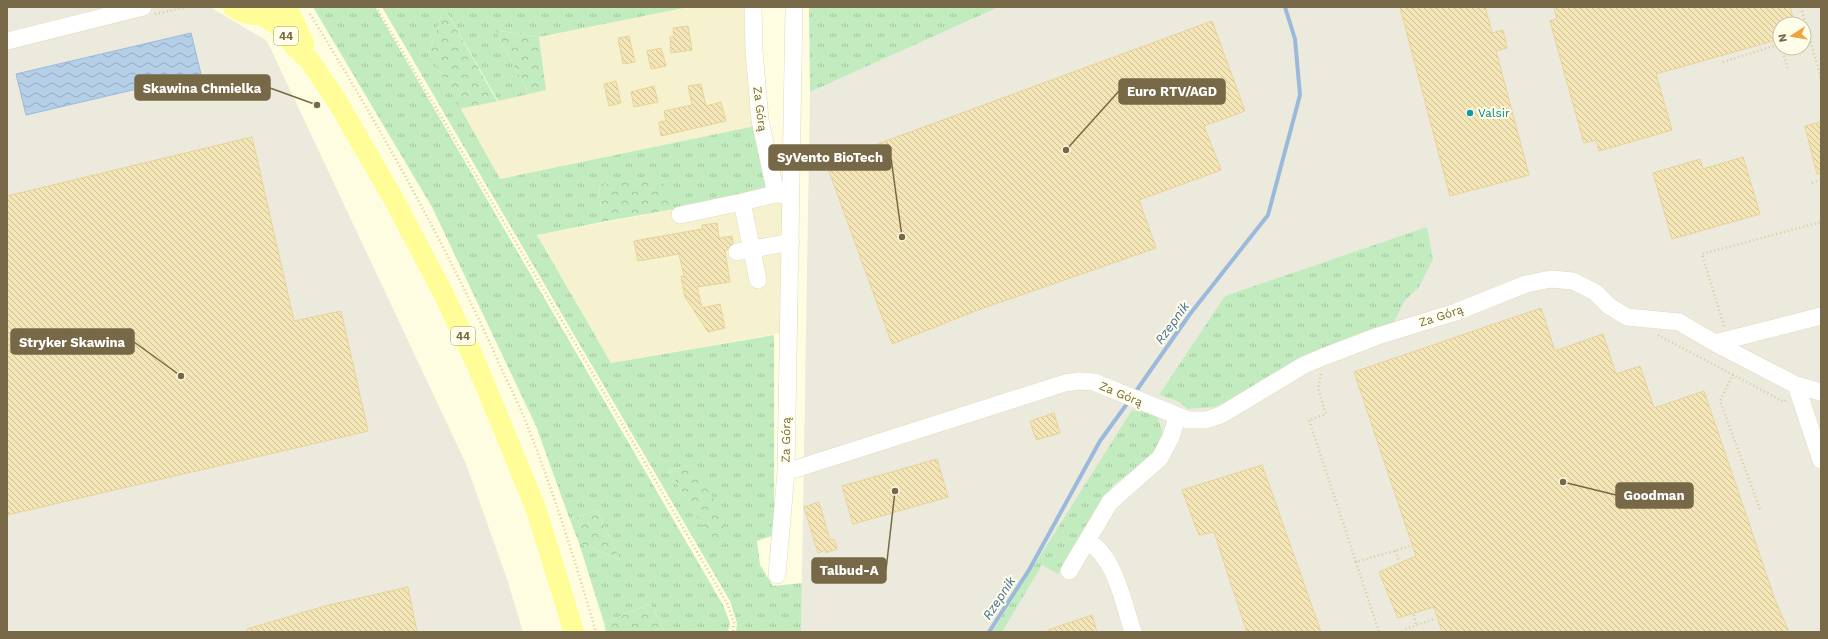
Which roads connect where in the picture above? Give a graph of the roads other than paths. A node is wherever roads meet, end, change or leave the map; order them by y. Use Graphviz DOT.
graph roads {
  1 [pos="143,7"];
  2 [pos="233,7"];
  3 [pos="287,7"];
  4 [pos="753,7"];
  5 [pos="794,7"];
  6 [pos="269,11"];
  7 [pos="7,41"];
  8 [pos="309,60"];
  9 [pos="784,195"];
  10 [pos="742,202"];
  11 [pos="680,215"];
  12 [pos="791,242"];
  13 [pos="745,251"];
  14 [pos="758,280"];
  15 [pos="1821,316"];
  16 [pos="1714,343"];
  17 [pos="1796,385"];
  18 [pos="1821,392"];
  19 [pos="1177,417"];
  20 [pos="1821,460"];
  21 [pos="786,472"];
  22 [pos="1088,541"];
  23 [pos="1069,571"];
  24 [pos="776,575"];
  25 [pos="574,632"];
  26 [pos="1133,632"];
  1 -- 7 [label="street"];
  2 -- 6 [label="main road, 44"];
  3 -- 8 [label="main road, 44"];
  4 -- 9 [label="street, Za Górą"];
  5 -- 9 [label="street, Za Górą"];
  6 -- 8 [label="main road, 44"];
  8 -- 25 [label="main road, 44"];
  9 -- 10 [label="street"];
  9 -- 12 [label="street, Za Górą"];
  10 -- 11 [label="street"];
  10 -- 13 [label="street"];
  12 -- 13 [label="street"];
  12 -- 21 [label="street, Za Górą"];
  13 -- 14 [label="street"];
  15 -- 16 [label="street"];
  16 -- 17 [label="street"];
  16 -- 19 [label="street, Za Górą"];
  17 -- 18 [label="street"];
  17 -- 20 [label="street"];
  19 -- 21 [label="street, Za Górą"];
  19 -- 22 [label="street"];
  21 -- 24 [label="street"];
  22 -- 23 [label="street"];
  22 -- 26 [label="street"];
}
